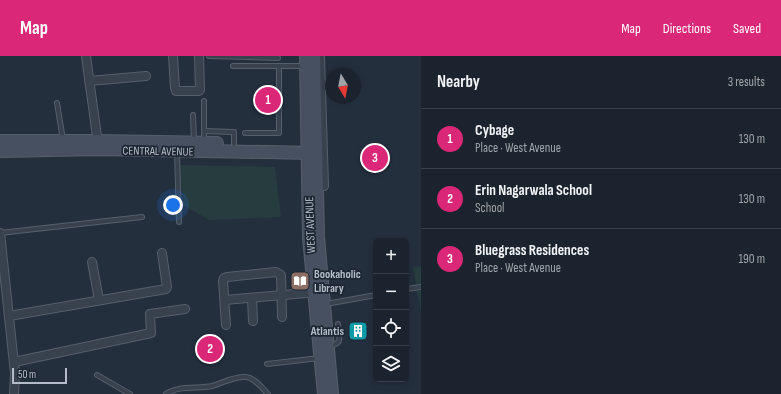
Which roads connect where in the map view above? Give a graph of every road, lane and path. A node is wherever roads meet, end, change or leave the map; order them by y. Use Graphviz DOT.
graph roads {
  1 [pos="86,56"];
  2 [pos="173,56"];
  3 [pos="199,56"];
  4 [pos="209,56"];
  5 [pos="314,56"];
  6 [pos="320,56"];
  7 [pos="254,57"];
  8 [pos="278,58"];
  9 [pos="306,61"];
  10 [pos="233,66"];
  11 [pos="279,67"];
  12 [pos="146,76"];
  13 [pos="89,81"];
  14 [pos="204,101"];
  15 [pos="57,103"];
  16 [pos="193,115"];
  17 [pos="319,129"];
  18 [pos="245,133"];
  19 [pos="200,139"];
  20 [pos="0,141"];
  21 [pos="63,141"];
  22 [pos="98,145"];
  23 [pos="177,147"];
  24 [pos="312,149"];
  25 [pos="0,151"];
  26 [pos="324,186"];
  27 [pos="142,217"];
  28 [pos="179,222"];
  29 [pos="0,233"];
  30 [pos="162,253"];
  31 [pos="92,262"];
  32 [pos="3,286"];
  33 [pos="421,287"];
  34 [pos="409,289"];
  35 [pos="318,292"];
  36 [pos="281,295"];
  37 [pos="373,296"];
  38 [pos="252,298"];
  39 [pos="99,300"];
  40 [pos="225,300"];
  41 [pos="324,304"];
  42 [pos="185,309"];
  43 [pos="9,316"];
  44 [pos="282,317"];
  45 [pos="254,321"];
  46 [pos="338,324"];
  47 [pos="226,325"];
  48 [pos="328,346"];
  49 [pos="320,358"];
  50 [pos="14,362"];
  51 [pos="267,364"];
  52 [pos="97,375"];
  53 [pos="192,388"];
  54 [pos="14,394"];
  55 [pos="130,394"];
  56 [pos="166,394"];
  57 [pos="192,394"];
  58 [pos="268,394"];
  59 [pos="324,394"];
  60 [pos="332,394"];
  1 -- 13 [label="street"];
  2 -- 3 [label="street"];
  4 -- 7 [label="lane"];
  5 -- 17 [label="street, WEST AVENUE"];
  6 -- 17 [label="street"];
  7 -- 8 [label="lane"];
  9 -- 11 [label="lane"];
  9 -- 24 [label="street, WEST AVENUE"];
  10 -- 11 [label="lane"];
  11 -- 18 [label="lane"];
  12 -- 13 [label="street"];
  13 -- 22 [label="street"];
  14 -- 19 [label="lane"];
  15 -- 21 [label="lane"];
  16 -- 19 [label="lane"];
  17 -- 24 [label="street, WEST AVENUE"];
  17 -- 26 [label="street"];
  19 -- 23 [label="street, CENTRAL AVENUE"];
  19 -- 24 [label="street, CENTRAL AVENUE"];
  20 -- 21 [label="street, CENTRAL AVENUE"];
  21 -- 22 [label="street, CENTRAL AVENUE"];
  22 -- 23 [label="street, CENTRAL AVENUE"];
  22 -- 25 [label="street, CENTRAL AVENUE"];
  23 -- 24 [label="street, CENTRAL AVENUE"];
  23 -- 28 [label="lane"];
  24 -- 35 [label="street, WEST AVENUE"];
  27 -- 29 [label="lane"];
  29 -- 32 [label="street"];
  30 -- 39 [label="street"];
  31 -- 39 [label="street"];
  32 -- 43 [label="street"];
  33 -- 34 [label="lane"];
  35 -- 36 [label="street"];
  35 -- 41 [label="street, WEST AVENUE"];
  35 -- 49 [label="street, WEST AVENUE"];
  36 -- 38 [label="street"];
  36 -- 40 [label="street"];
  36 -- 44 [label="street"];
  37 -- 41 [label="lane"];
  38 -- 40 [label="street"];
  38 -- 45 [label="street"];
  39 -- 43 [label="street"];
  40 -- 47 [label="street"];
  41 -- 48 [label="street, WEST AVENUE"];
  42 -- 50 [label="street"];
  43 -- 50 [label="street"];
  46 -- 48 [label="lane"];
  48 -- 60 [label="street, WEST AVENUE"];
  49 -- 51 [label="lane"];
  49 -- 59 [label="street, WEST AVENUE"];
  50 -- 54 [label="street"];
  52 -- 55 [label="lane"];
  53 -- 56 [label="lane"];
  53 -- 57 [label="lane"];
  53 -- 58 [label="lane"];
}
